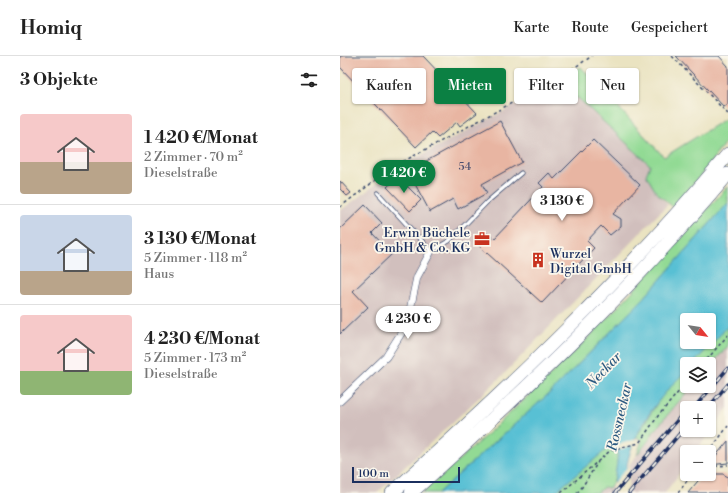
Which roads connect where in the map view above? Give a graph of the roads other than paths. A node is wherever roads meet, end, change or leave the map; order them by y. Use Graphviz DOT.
graph roads {
  1 [pos="728,154"];
  2 [pos="521,173"];
  3 [pos="728,174"];
  4 [pos="378,193"];
  5 [pos="431,251"];
  6 [pos="340,401"];
  7 [pos="392,493"];
  8 [pos="411,493"];
  1 -- 7 [label="highway"];
  2 -- 5 [label="lane"];
  3 -- 8 [label="highway"];
  4 -- 5 [label="lane"];
  5 -- 6 [label="street"];
}
